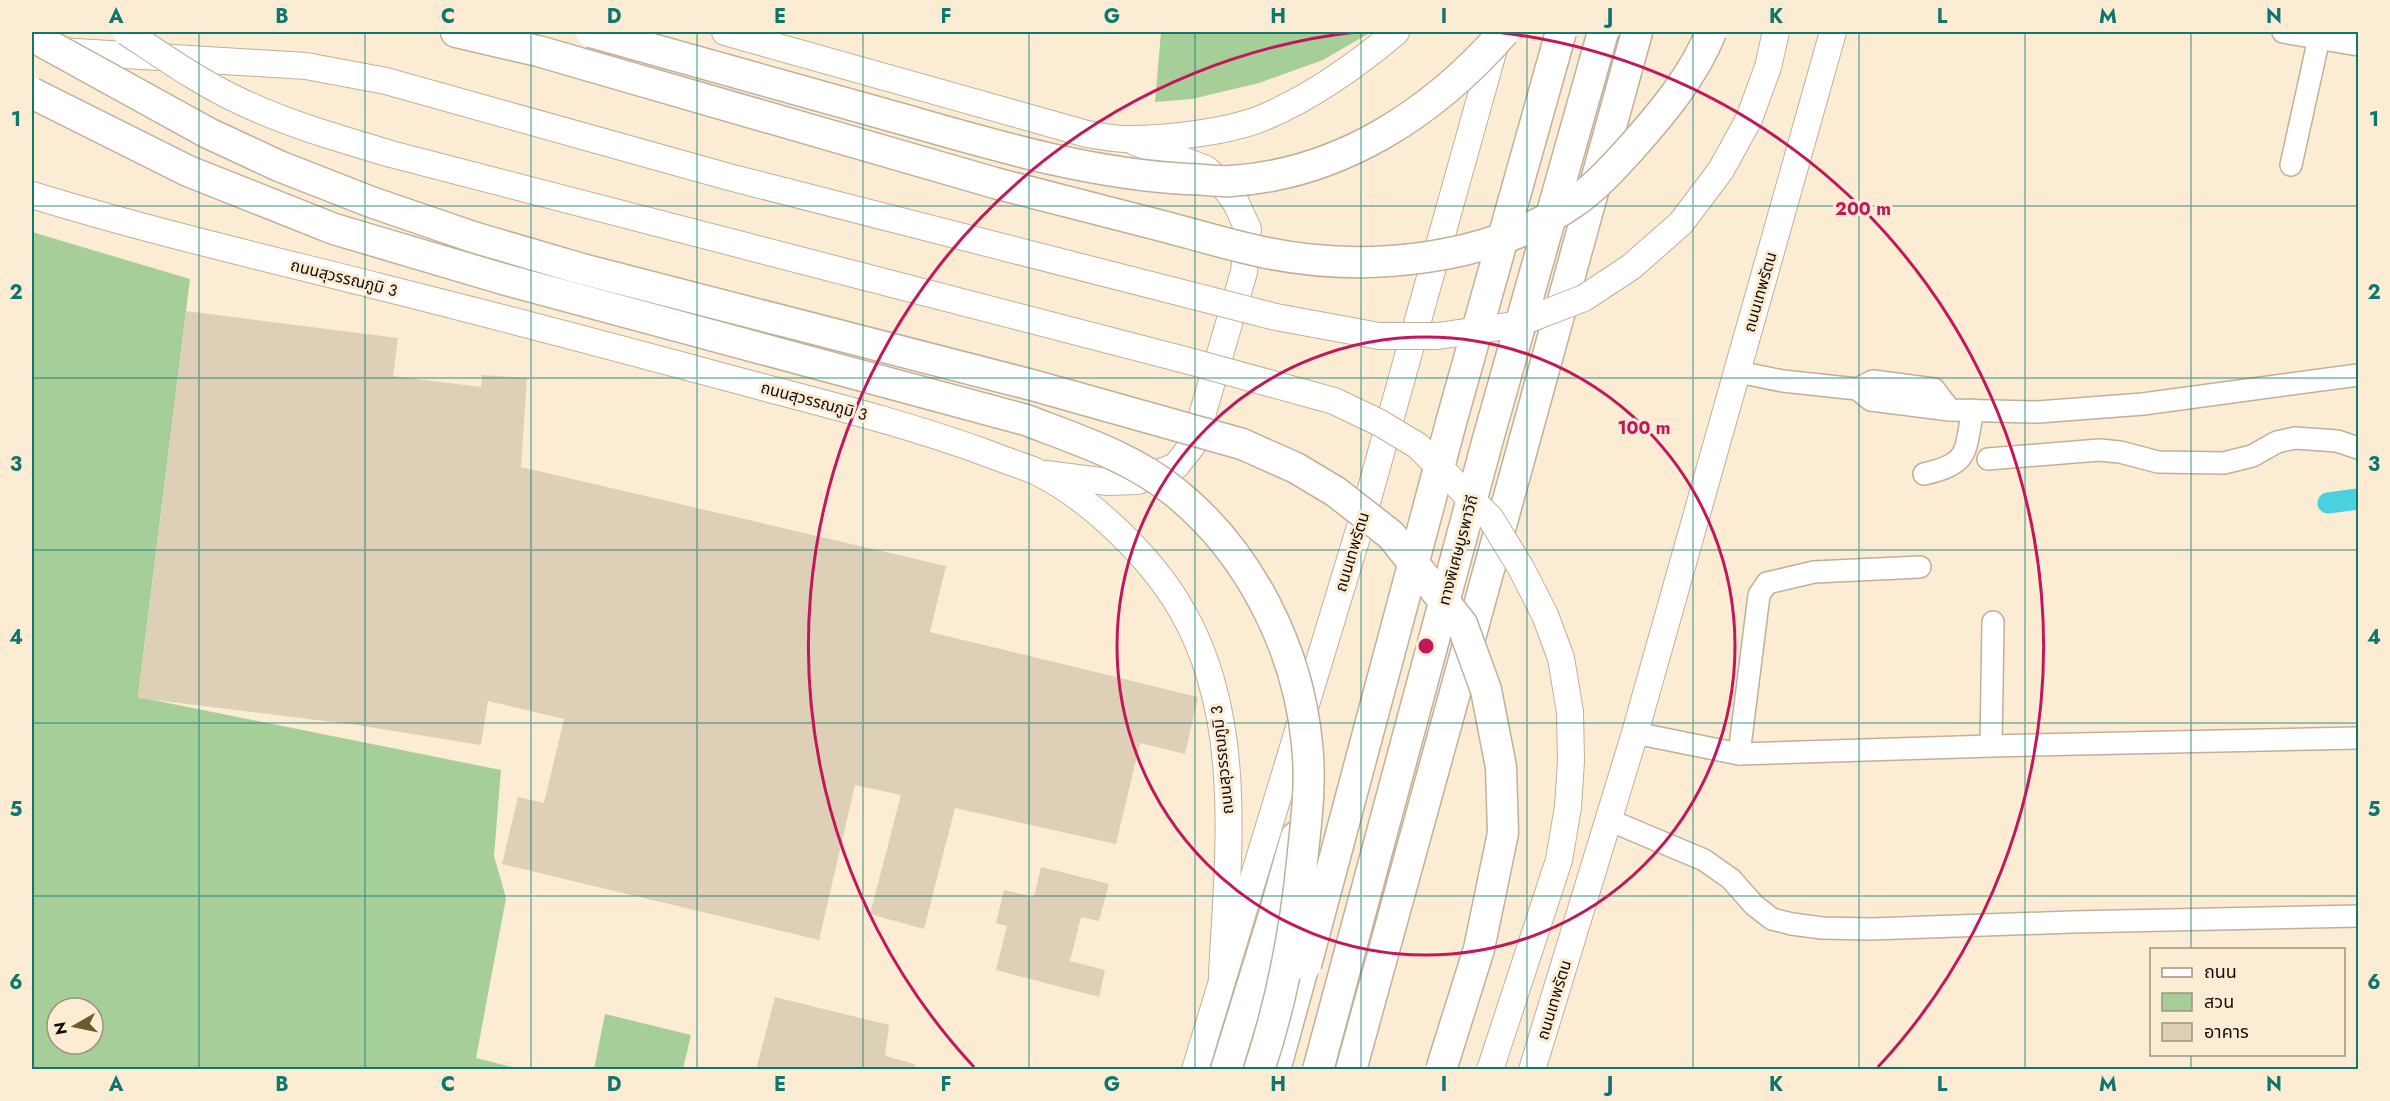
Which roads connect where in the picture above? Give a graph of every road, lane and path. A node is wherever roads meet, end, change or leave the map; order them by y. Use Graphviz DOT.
graph roads {
  1 [pos="126,32"];
  2 [pos="456,32"];
  3 [pos="591,32"];
  4 [pos="725,32"];
  5 [pos="1396,32"];
  6 [pos="1498,32"];
  7 [pos="1504,32"];
  8 [pos="1562,32"];
  9 [pos="1603,32"];
  10 [pos="1637,32"];
  11 [pos="1711,32"];
  12 [pos="1776,32"];
  13 [pos="1833,32"];
  14 [pos="2283,32"];
  15 [pos="32,36"];
  16 [pos="2319,38"];
  17 [pos="2358,45"];
  18 [pos="32,49"];
  19 [pos="32,93"];
  20 [pos="1127,139"];
  21 [pos="2291,165"];
  22 [pos="32,195"];
  23 [pos="32,205"];
  24 [pos="120,222"];
  25 [pos="1738,372"];
  26 [pos="2358,375"];
  27 [pos="1973,410"];
  28 [pos="2358,448"];
  29 [pos="1988,459"];
  30 [pos="1037,472"];
  31 [pos="1924,474"];
  32 [pos="1920,567"];
  33 [pos="1993,622"];
  34 [pos="1635,733"];
  35 [pos="2358,738"];
  36 [pos="1991,746"];
  37 [pos="1739,754"];
  38 [pos="1309,780"];
  39 [pos="1609,820"];
  40 [pos="2358,916"];
  41 [pos="1222,975"];
  42 [pos="1194,1070"];
  43 [pos="1226,1070"];
  44 [pos="1259,1070"];
  45 [pos="1276,1070"];
  46 [pos="1318,1070"];
  47 [pos="1351,1070"];
  48 [pos="1441,1070"];
  49 [pos="1490,1070"];
  50 [pos="1532,1070"];
  1 -- 49 [label="main road, bridge"];
  2 -- 11 [label="highway, bridge"];
  3 -- 7 [label="highway, bridge"];
  4 -- 20 [label="main road"];
  5 -- 20 [label="main road"];
  6 -- 41 [label="main road, ถนนเทพรัตน"];
  8 -- 45 [label="highway, bridge"];
  9 -- 46 [label="highway, ทางพิเศษบูรพาวิถี, bridge"];
  10 -- 47 [label="highway"];
  12 -- 18 [label="main road, bridge"];
  13 -- 25 [label="main road, ถนนเทพรัตน"];
  14 -- 16 [label="street"];
  15 -- 48 [label="highway, bridge"];
  16 -- 17 [label="street"];
  16 -- 21 [label="street"];
  19 -- 38 [label="highway, bridge"];
  20 -- 30 [label="main road"];
  22 -- 24 [label="main road, ถนนสุวรรณภูมิ 3"];
  23 -- 24 [label="street"];
  24 -- 30 [label="main road, ถนนสุวรรณภูมิ 3"];
  25 -- 27 [label="street"];
  25 -- 34 [label="main road, ถนนเทพรัตน"];
  26 -- 27 [label="street"];
  27 -- 31 [label="street"];
  28 -- 29 [label="street"];
  30 -- 41 [label="main road, ถนนสุวรรณภูมิ 3"];
  32 -- 37 [label="street"];
  33 -- 36 [label="street"];
  34 -- 37 [label="street"];
  34 -- 39 [label="main road, ถนนเทพรัตน"];
  35 -- 36 [label="street"];
  36 -- 37 [label="street"];
  38 -- 43 [label="highway, bridge"];
  38 -- 44 [label="highway, bridge"];
  39 -- 40 [label="street"];
  39 -- 50 [label="main road, ถนนเทพรัตน"];
  41 -- 42 [label="main road, ถนนเทพรัตน"];
}
